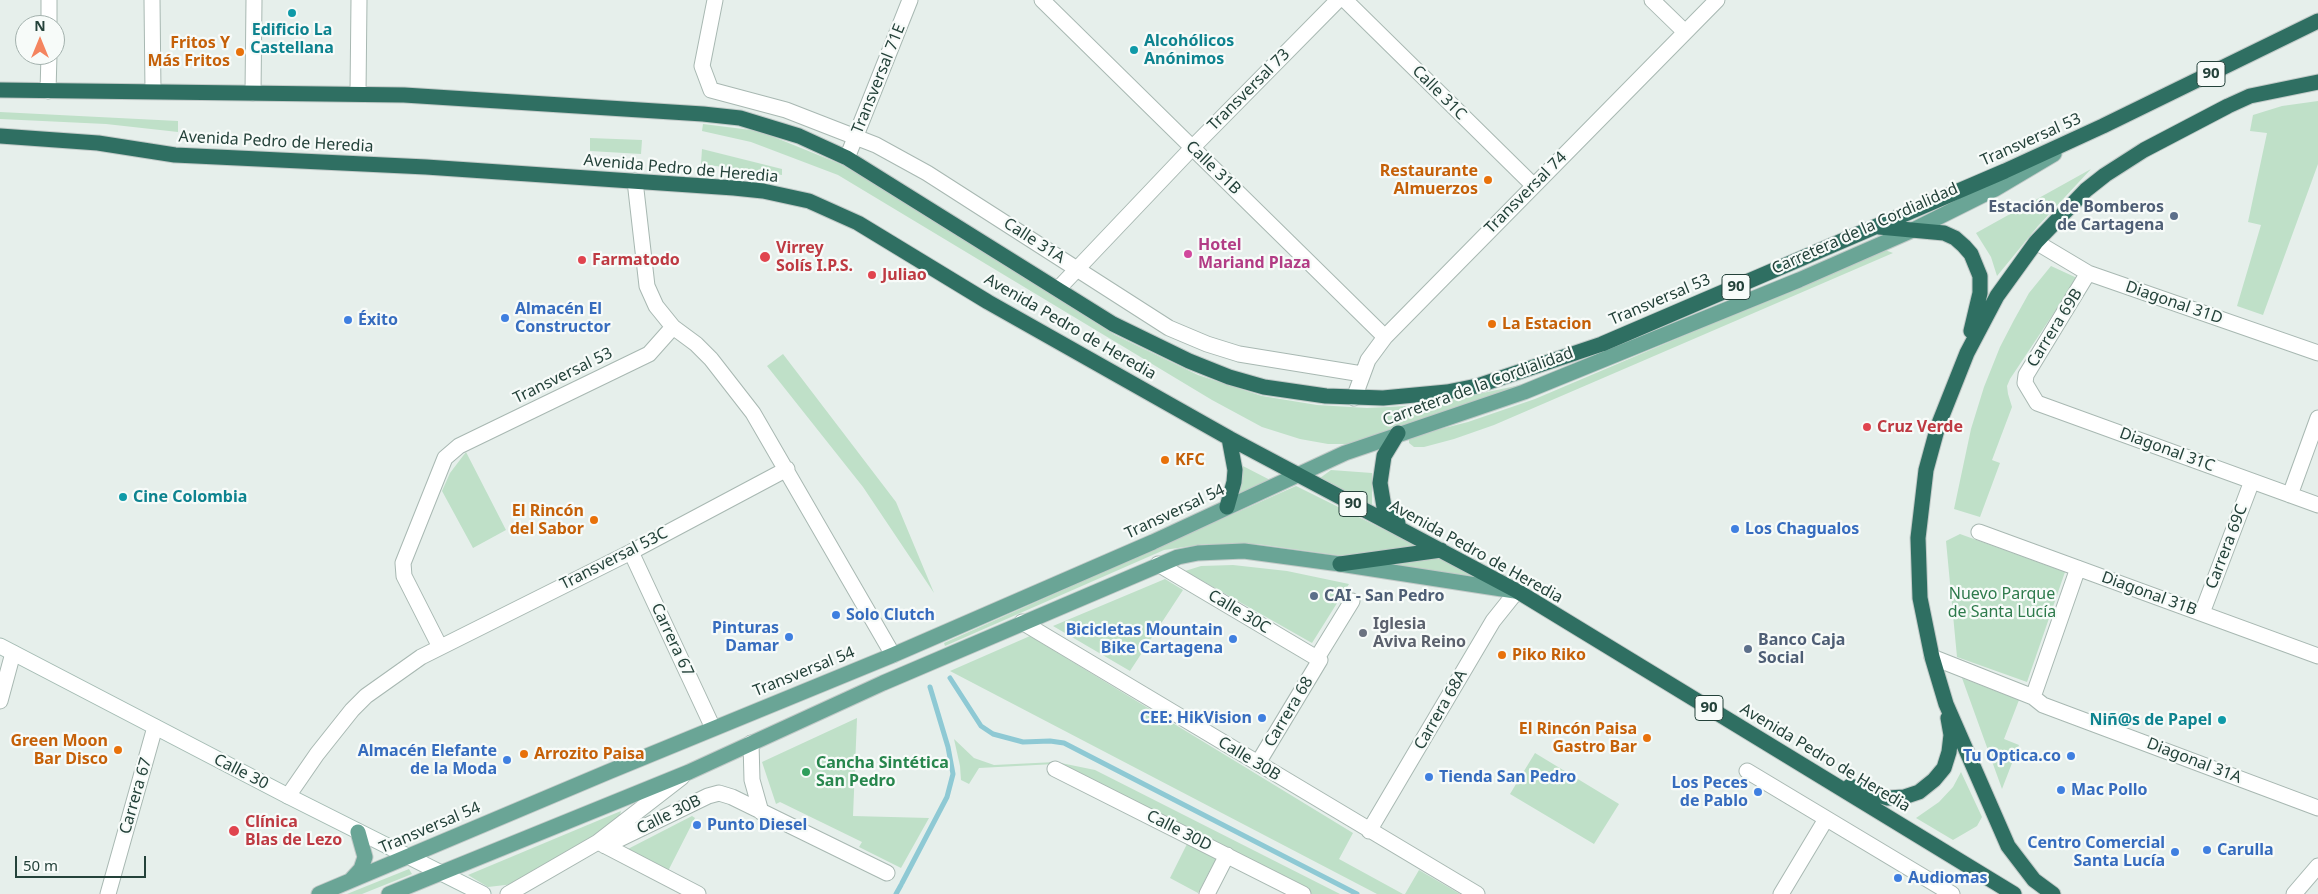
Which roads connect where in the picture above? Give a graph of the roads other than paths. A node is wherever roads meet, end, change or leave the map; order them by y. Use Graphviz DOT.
graph roads {
  1 [pos="49,0"];
  2 [pos="152,0"];
  3 [pos="254,0"];
  4 [pos="359,0"];
  5 [pos="715,0"];
  6 [pos="910,0"];
  7 [pos="1042,0"];
  8 [pos="1338,0"];
  9 [pos="1345,0"];
  10 [pos="1652,0"];
  11 [pos="1717,0"];
  12 [pos="49,15"];
  13 [pos="2318,21"];
  14 [pos="1685,32"];
  15 [pos="48,65"];
  16 [pos="2318,82"];
  17 [pos="0,90"];
  18 [pos="48,91"];
  19 [pos="153,91"];
  20 [pos="253,92"];
  21 [pos="358,93"];
  22 [pos="2103,126"];
  23 [pos="0,136"];
  24 [pos="856,136"];
  25 [pos="1192,148"];
  26 [pos="847,158"];
  27 [pos="639,181"];
  28 [pos="1533,185"];
  29 [pos="1876,227"];
  30 [pos="1914,230"];
  31 [pos="2036,242"];
  32 [pos="1077,269"];
  33 [pos="2088,273"];
  34 [pos="1058,289"];
  35 [pos="673,326"];
  36 [pos="1385,337"];
  37 [pos="2318,354"];
  38 [pos="1362,374"];
  39 [pos="1955,383"];
  40 [pos="2025,383"];
  41 [pos="1354,398"];
  42 [pos="2318,418"];
  43 [pos="1398,433"];
  44 [pos="1229,438"];
  45 [pos="787,469"];
  46 [pos="1298,476"];
  47 [pos="2252,481"];
  48 [pos="2290,495"];
  49 [pos="2318,505"];
  50 [pos="1227,507"];
  51 [pos="1979,532"];
  52 [pos="1409,533"];
  53 [pos="1441,550"];
  54 [pos="631,552"];
  55 [pos="1158,564"];
  56 [pos="1340,564"];
  57 [pos="2078,568"];
  58 [pos="1516,591"];
  59 [pos="1352,601"];
  60 [pos="2202,613"];
  61 [pos="1022,622"];
  62 [pos="440,647"];
  63 [pos="6,650"];
  64 [pos="897,653"];
  65 [pos="2318,656"];
  66 [pos="1932,657"];
  67 [pos="1319,659"];
  68 [pos="2033,697"];
  69 [pos="0,700"];
  70 [pos="1946,704"];
  71 [pos="155,727"];
  72 [pos="713,728"];
  73 [pos="751,743"];
  74 [pos="1258,764"];
  75 [pos="1055,769"];
  76 [pos="1747,771"];
  77 [pos="689,772"];
  78 [pos="1819,774"];
  79 [pos="288,796"];
  80 [pos="2318,808"];
  81 [pos="761,812"];
  82 [pos="1826,819"];
  83 [pos="1369,831"];
  84 [pos="358,832"];
  85 [pos="602,844"];
  86 [pos="1227,855"];
  87 [pos="406,856"];
  88 [pos="2318,866"];
  89 [pos="441,872"];
  90 [pos="887,873"];
  91 [pos="343,884"];
  92 [pos="108,894"];
  93 [pos="320,894"];
  94 [pos="389,894"];
  95 [pos="484,894"];
  96 [pos="508,894"];
  97 [pos="698,894"];
  98 [pos="1207,894"];
  99 [pos="1303,894"];
  100 [pos="1477,894"];
  101 [pos="1780,894"];
  102 [pos="1952,894"];
  103 [pos="2014,894"];
  104 [pos="2053,894"];
  105 [pos="2294,894"];
  1 -- 12 [label="street"];
  2 -- 19 [label="street"];
  3 -- 20 [label="street"];
  4 -- 21 [label="street"];
  5 -- 24 [label="street, Calle 31A"];
  6 -- 24 [label="street, Transversal 71E"];
  7 -- 25 [label="street, Calle 31B"];
  8 -- 25 [label="street, Transversal 73"];
  9 -- 28 [label="street, Calle 31C"];
  10 -- 14 [label="street"];
  11 -- 14 [label="street, Transversal 74"];
  13 -- 22 [label="highway, Carretera de la Cordialidad / 90"];
  14 -- 28 [label="street, Transversal 74"];
  15 -- 18 [label="street"];
  16 -- 31 [label="highway, 90"];
  17 -- 18 [label="highway, Avenida Pedro de Heredia"];
  18 -- 19 [label="highway, Avenida Pedro de Heredia"];
  19 -- 20 [label="highway, Avenida Pedro de Heredia"];
  20 -- 21 [label="highway, Avenida Pedro de Heredia"];
  21 -- 26 [label="highway, Avenida Pedro de Heredia"];
  22 -- 29 [label="highway, Transversal 53 / 90"];
  22 -- 30 [label="main road, Carretera de la Cordialidad / 90"];
  23 -- 27 [label="highway, Avenida Pedro de Heredia"];
  24 -- 26 [label="street, Transversal 71E"];
  24 -- 32 [label="street, Calle 31A"];
  25 -- 32 [label="street, Transversal 73"];
  25 -- 36 [label="street, Calle 31B"];
  26 -- 34 [label="highway, Avenida Pedro de Heredia"];
  27 -- 35 [label="street"];
  27 -- 44 [label="highway, Avenida Pedro de Heredia"];
  28 -- 36 [label="street, Transversal 74"];
  29 -- 30 [label="highway"];
  29 -- 41 [label="highway, Transversal 53 / 90"];
  30 -- 39 [label="highway"];
  30 -- 43 [label="main road, Carretera de la Cordialidad / 90"];
  31 -- 33 [label="street, Diagonal 31D"];
  31 -- 39 [label="highway, 90"];
  32 -- 34 [label="street, Transversal 73"];
  32 -- 38 [label="street, Calle 31A"];
  33 -- 37 [label="street, Diagonal 31D"];
  33 -- 40 [label="street, Carrera 69B"];
  34 -- 41 [label="highway, Avenida Pedro de Heredia"];
  35 -- 45 [label="street"];
  35 -- 62 [label="street, Transversal 53"];
  36 -- 38 [label="street, Transversal 74"];
  38 -- 41 [label="street, Transversal 74"];
  39 -- 66 [label="highway, 90"];
  40 -- 47 [label="street, Diagonal 31C"];
  42 -- 48 [label="street"];
  43 -- 46 [label="main road, Carretera de la Cordialidad / 90"];
  43 -- 52 [label="highway"];
  44 -- 46 [label="highway, Avenida Pedro de Heredia"];
  44 -- 50 [label="highway"];
  45 -- 54 [label="street, Transversal 53C"];
  45 -- 64 [label="street"];
  46 -- 50 [label="main road, Transversal 54"];
  46 -- 52 [label="highway, Avenida Pedro de Heredia / 90"];
  47 -- 48 [label="street, Diagonal 31C"];
  47 -- 60 [label="street, Carrera 69C"];
  48 -- 49 [label="street, Diagonal 31C"];
  50 -- 64 [label="main road, Transversal 54"];
  51 -- 57 [label="street, Diagonal 31B"];
  52 -- 53 [label="highway, Avenida Pedro de Heredia / 90"];
  53 -- 56 [label="highway"];
  53 -- 58 [label="highway, Avenida Pedro de Heredia / 90"];
  54 -- 62 [label="street, Transversal 53C"];
  54 -- 72 [label="street, Carrera 67"];
  55 -- 56 [label="main road"];
  55 -- 61 [label="main road"];
  55 -- 67 [label="street, Calle 30C"];
  56 -- 58 [label="main road"];
  57 -- 60 [label="street, Diagonal 31B"];
  57 -- 68 [label="street"];
  58 -- 78 [label="highway, Avenida Pedro de Heredia / 90"];
  58 -- 83 [label="street, Carrera 68A"];
  59 -- 67 [label="street, Carrera 68"];
  60 -- 65 [label="street, Diagonal 31B"];
  61 -- 73 [label="main road"];
  61 -- 74 [label="street, Calle 30B"];
  62 -- 79 [label="street, Transversal 53C"];
  63 -- 69 [label="street"];
  63 -- 71 [label="street, Calle 30"];
  64 -- 72 [label="main road, Transversal 54"];
  66 -- 68 [label="street, Diagonal 31A"];
  66 -- 70 [label="highway, 90"];
  67 -- 74 [label="street, Carrera 68"];
  68 -- 80 [label="street, Diagonal 31A"];
  70 -- 78 [label="highway"];
  70 -- 104 [label="highway, 90"];
  71 -- 79 [label="street, Calle 30"];
  71 -- 92 [label="street, Carrera 67"];
  72 -- 87 [label="main road, Transversal 54"];
  73 -- 77 [label="main road"];
  73 -- 81 [label="street"];
  74 -- 83 [label="street, Calle 30B"];
  75 -- 86 [label="street, Calle 30D"];
  76 -- 82 [label="street"];
  77 -- 85 [label="street"];
  77 -- 89 [label="main road"];
  78 -- 103 [label="highway, Avenida Pedro de Heredia / 90"];
  79 -- 84 [label="street, Calle 30"];
  81 -- 85 [label="street, Calle 30B"];
  81 -- 90 [label="street, Calle 30B"];
  82 -- 101 [label="street"];
  82 -- 102 [label="street"];
  83 -- 100 [label="street, Calle 30B"];
  84 -- 87 [label="street, Calle 30"];
  84 -- 91 [label="main road"];
  85 -- 96 [label="street"];
  85 -- 97 [label="street"];
  86 -- 98 [label="street"];
  86 -- 99 [label="street, Calle 30D"];
  87 -- 89 [label="street, Calle 30"];
  87 -- 91 [label="main road, Transversal 54"];
  88 -- 105 [label="street"];
  89 -- 94 [label="main road"];
  89 -- 95 [label="street, Calle 30"];
  91 -- 93 [label="main road, Transversal 54"];
}
